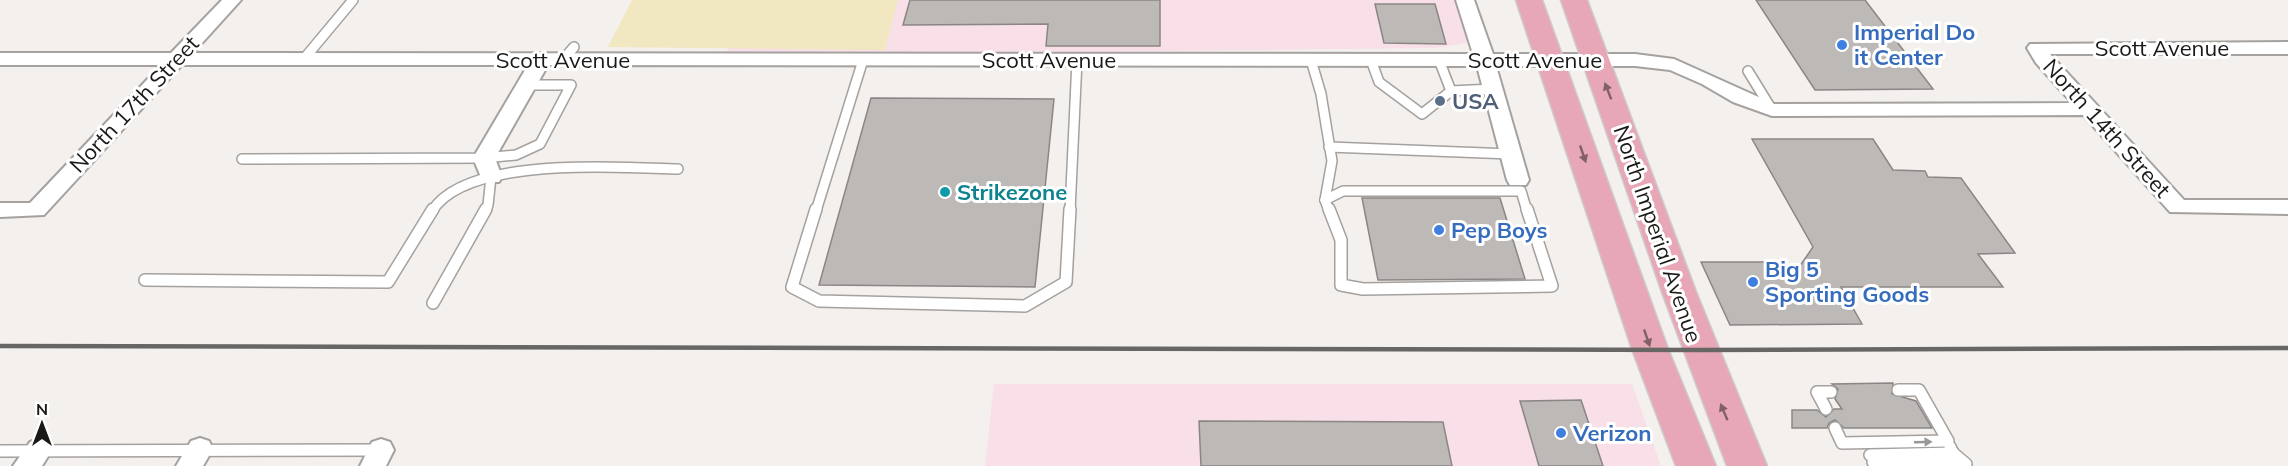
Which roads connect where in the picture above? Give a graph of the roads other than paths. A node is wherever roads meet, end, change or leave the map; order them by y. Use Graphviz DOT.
graph roads {
  1 [pos="232,0"];
  2 [pos="353,0"];
  3 [pos="1465,0"];
  4 [pos="1528,0"];
  5 [pos="1574,0"];
  6 [pos="2037,48"];
  7 [pos="2288,48"];
  8 [pos="0,59"];
  9 [pos="1596,59"];
  10 [pos="174,60"];
  11 [pos="303,60"];
  12 [pos="541,60"];
  13 [pos="863,60"];
  14 [pos="1077,60"];
  15 [pos="1311,60"];
  16 [pos="1371,60"];
  17 [pos="1439,60"];
  18 [pos="1485,60"];
  19 [pos="1550,60"];
  20 [pos="1748,71"];
  21 [pos="526,85"];
  22 [pos="1493,89"];
  23 [pos="1451,91"];
  24 [pos="2088,109"];
  25 [pos="1772,110"];
  26 [pos="1329,147"];
  27 [pos="1510,154"];
  28 [pos="484,158"];
  29 [pos="242,159"];
  30 [pos="678,169"];
  31 [pos="491,177"];
  32 [pos="1520,185"];
  33 [pos="1325,200"];
  34 [pos="2288,207"];
  35 [pos="0,210"];
  36 [pos="146,280"];
  37 [pos="433,303"];
  38 [pos="1898,390"];
  39 [pos="1831,392"];
  40 [pos="1826,410"];
  41 [pos="1835,429"];
  42 [pos="1950,447"];
  43 [pos="0,451"];
  44 [pos="1871,457"];
  45 [pos="32,458"];
  46 [pos="195,458"];
  47 [pos="377,458"];
  48 [pos="1696,466"];
  49 [pos="1747,466"];
  1 -- 10 [label="street, North 17th Street"];
  2 -- 11 [label="lane"];
  3 -- 18 [label="street"];
  4 -- 19 [label="highway, North Imperial Avenue"];
  5 -- 9 [label="highway, North Imperial Avenue"];
  6 -- 7 [label="street, Scott Avenue"];
  6 -- 24 [label="street, North 14th Street"];
  8 -- 10 [label="street, Scott Avenue"];
  9 -- 19 [label="street, Scott Avenue"];
  9 -- 25 [label="street, Scott Avenue"];
  49 -- 9 [label="highway, North Imperial Avenue, one-way"];
  10 -- 11 [label="street, Scott Avenue"];
  10 -- 35 [label="street, North 17th Street"];
  11 -- 12 [label="street, Scott Avenue"];
  12 -- 13 [label="street, Scott Avenue"];
  12 -- 21 [label="street"];
  13 -- 14 [label="street, Scott Avenue"];
  13 -- 14 [label="lane"];
  14 -- 15 [label="street, Scott Avenue"];
  15 -- 16 [label="street, Scott Avenue"];
  15 -- 26 [label="lane"];
  16 -- 17 [label="street, Scott Avenue"];
  16 -- 23 [label="lane"];
  17 -- 18 [label="street, Scott Avenue"];
  17 -- 23 [label="lane"];
  18 -- 19 [label="street, Scott Avenue"];
  18 -- 22 [label="street"];
  19 -- 48 [label="highway, North Imperial Avenue, one-way"];
  20 -- 25 [label="lane"];
  21 -- 28 [label="street"];
  21 -- 28 [label="lane"];
  22 -- 23 [label="lane"];
  22 -- 27 [label="street"];
  24 -- 25 [label="street, Scott Avenue"];
  24 -- 34 [label="street, North 14th Street"];
  26 -- 27 [label="lane"];
  26 -- 33 [label="lane"];
  27 -- 32 [label="street"];
  28 -- 29 [label="lane"];
  28 -- 31 [label="street"];
  30 -- 31 [label="lane"];
  31 -- 36 [label="lane"];
  31 -- 37 [label="lane"];
  32 -- 33 [label="lane"];
  32 -- 33 [label="lane"];
  38 -- 42 [label="lane"];
  39 -- 40 [label="lane"];
  41 -- 44 [label="lane"];
  44 -- 42 [label="lane, one-way"];
  42 -- 44 [label="lane"];
  43 -- 45 [label="lane"];
  45 -- 46 [label="lane"];
  46 -- 47 [label="lane"];
}
